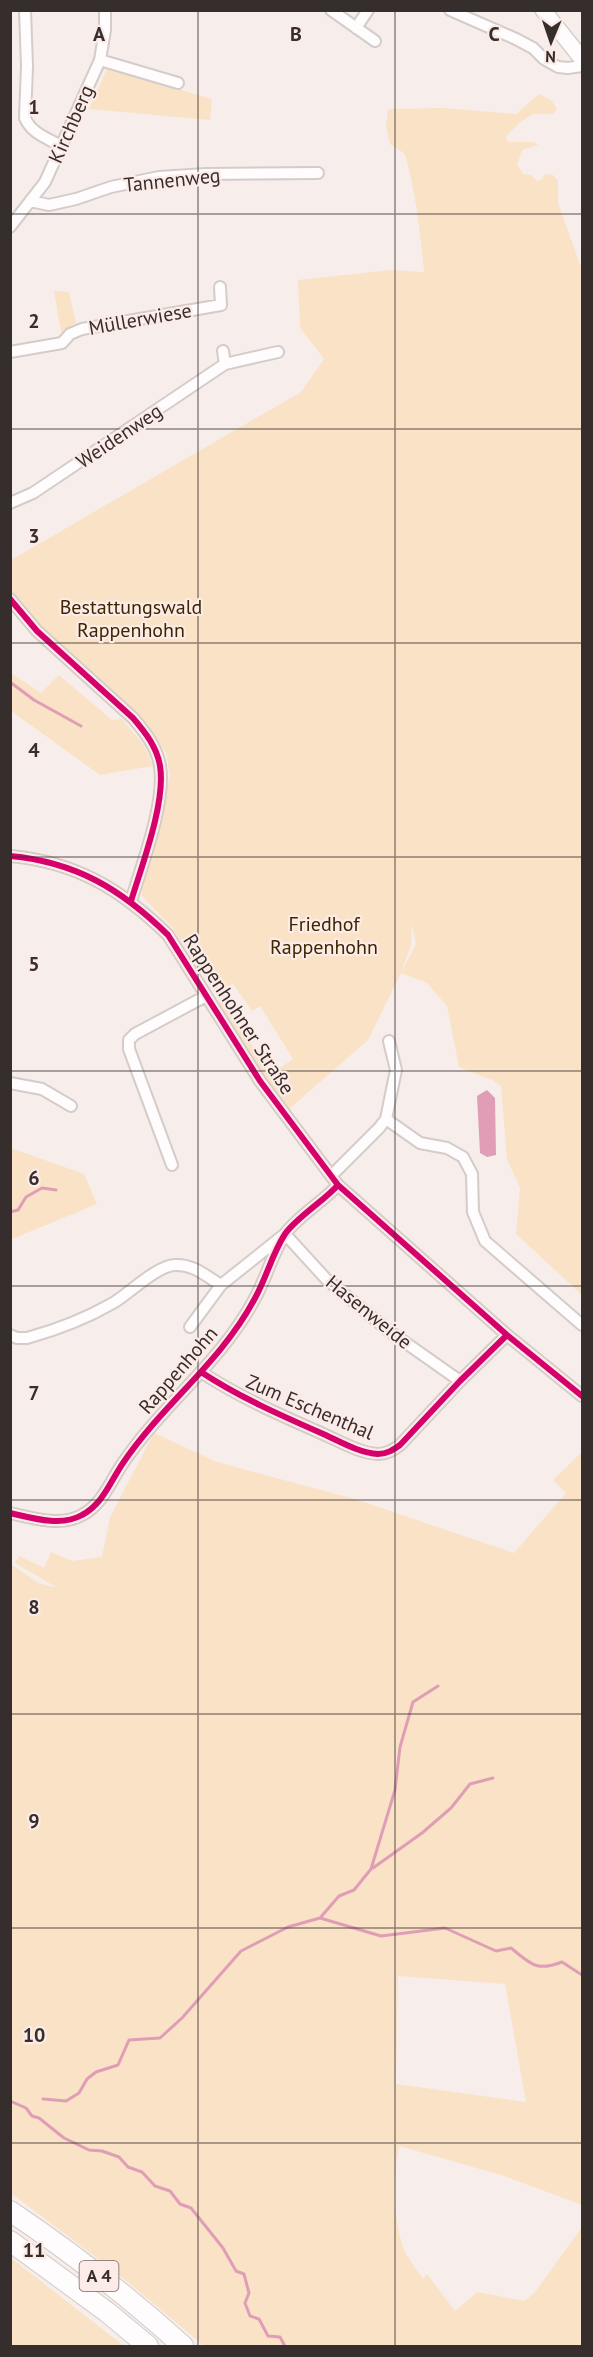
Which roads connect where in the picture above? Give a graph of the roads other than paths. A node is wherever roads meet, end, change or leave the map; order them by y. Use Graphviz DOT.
graph roads {
  1 [pos="25,10"];
  2 [pos="105,10"];
  3 [pos="331,10"];
  4 [pos="368,10"];
  5 [pos="450,10"];
  6 [pos="543,10"];
  7 [pos="356,28"];
  8 [pos="375,41"];
  9 [pos="582,59"];
  10 [pos="100,60"];
  11 [pos="582,66"];
  12 [pos="178,83"];
  13 [pos="61,146"];
  14 [pos="318,173"];
  15 [pos="30,201"];
  16 [pos="10,227"];
  17 [pos="220,287"];
  18 [pos="223,351"];
  19 [pos="10,352"];
  20 [pos="278,352"];
  21 [pos="225,364"];
  22 [pos="10,502"];
  23 [pos="10,598"];
  24 [pos="10,856"];
  25 [pos="131,901"];
  26 [pos="206,996"];
  27 [pos="389,1041"];
  28 [pos="10,1083"];
  29 [pos="71,1106"];
  30 [pos="386,1119"];
  31 [pos="172,1165"];
  32 [pos="335,1180"];
  33 [pos="285,1234"];
  34 [pos="221,1285"];
  35 [pos="582,1324"];
  36 [pos="190,1327"];
  37 [pos="10,1335"];
  38 [pos="507,1335"];
  39 [pos="201,1372"];
  40 [pos="460,1381"];
  41 [pos="582,1396"];
  42 [pos="10,1513"];
  43 [pos="10,2211"];
  44 [pos="10,2241"];
  45 [pos="148,2346"];
  46 [pos="183,2346"];
  1 -- 13 [label="street"];
  2 -- 10 [label="street, Kirchberg"];
  3 -- 7 [label="street"];
  4 -- 7 [label="street"];
  5 -- 11 [label="street"];
  6 -- 9 [label="main road"];
  7 -- 8 [label="street"];
  10 -- 12 [label="street"];
  10 -- 13 [label="street, Kirchberg"];
  13 -- 15 [label="street, Kirchberg"];
  14 -- 15 [label="street, Tannenweg"];
  15 -- 16 [label="street, Kirchberg"];
  17 -- 19 [label="street, Müllerwiese"];
  18 -- 21 [label="street"];
  20 -- 21 [label="street, Weidenweg"];
  21 -- 22 [label="street, Weidenweg"];
  23 -- 25 [label="street"];
  24 -- 25 [label="street, Rappenhohner Straße"];
  25 -- 26 [label="street, Rappenhohner Straße"];
  26 -- 31 [label="street"];
  26 -- 32 [label="street, Rappenhohner Straße"];
  27 -- 30 [label="street"];
  28 -- 29 [label="street"];
  30 -- 32 [label="street, Rappenhohn"];
  30 -- 35 [label="street"];
  32 -- 33 [label="street, Rappenhohn"];
  32 -- 38 [label="street, Rappenhohner Straße"];
  33 -- 34 [label="street, Rappenhohn"];
  33 -- 39 [label="street, Rappenhohn"];
  33 -- 40 [label="street, Hasenweide"];
  34 -- 36 [label="street, Rappenhohn"];
  34 -- 37 [label="street"];
  38 -- 40 [label="street, Zum Eschenthal"];
  38 -- 41 [label="street, Rappenhohner Straße"];
  39 -- 40 [label="street, Zum Eschenthal"];
  39 -- 42 [label="street, Rappenhohn"];
  43 -- 46 [label="highway, A 4"];
  44 -- 45 [label="highway, A 4"];
}
